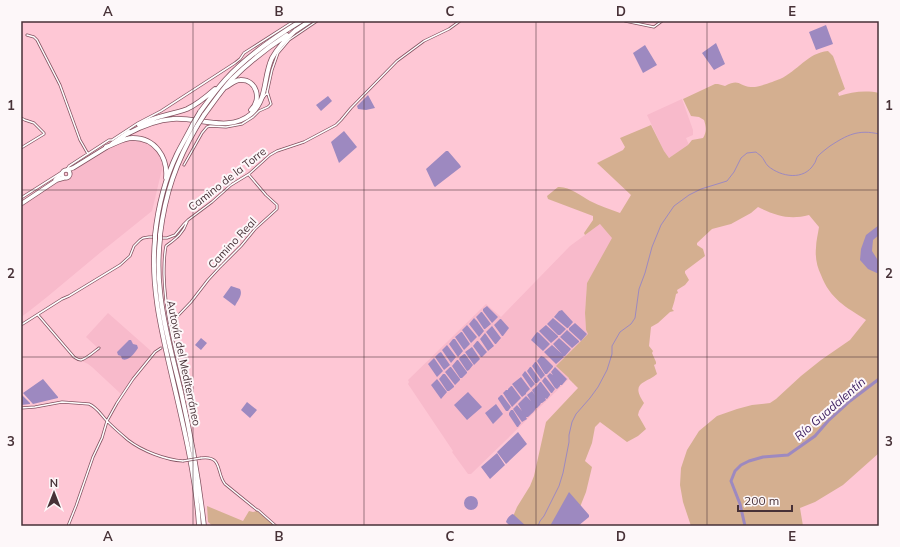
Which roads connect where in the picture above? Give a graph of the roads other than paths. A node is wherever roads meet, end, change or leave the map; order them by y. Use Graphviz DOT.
graph roads {
  1 [pos="294,21"];
  2 [pos="301,21"];
  3 [pos="310,21"];
  4 [pos="317,21"];
  5 [pos="460,21"];
  6 [pos="625,21"];
  7 [pos="662,21"];
  8 [pos="296,30"];
  9 [pos="27,35"];
  10 [pos="224,81"];
  11 [pos="226,87"];
  12 [pos="266,88"];
  13 [pos="269,98"];
  14 [pos="262,99"];
  15 [pos="202,114"];
  16 [pos="21,118"];
  17 [pos="195,125"];
  18 [pos="138,126"];
  19 [pos="127,134"];
  20 [pos="112,142"];
  21 [pos="21,148"];
  22 [pos="106,148"];
  23 [pos="88,154"];
  24 [pos="184,166"];
  25 [pos="65,173"];
  26 [pos="249,174"];
  27 [pos="165,185"];
  28 [pos="21,198"];
  29 [pos="21,203"];
  30 [pos="188,220"];
  31 [pos="158,237"];
  32 [pos="38,315"];
  33 [pos="169,325"];
  34 [pos="21,326"];
  35 [pos="99,348"];
  36 [pos="161,348"];
  37 [pos="186,395"];
  38 [pos="21,408"];
  39 [pos="107,421"];
  40 [pos="68,526"];
  41 [pos="199,526"];
  42 [pos="204,526"];
  43 [pos="276,526"];
  1 -- 20 [label="street"];
  2 -- 10 [label="highway, Autovía del Mediterráneo"];
  3 -- 8 [label="highway, Autovía del Mediterráneo"];
  4 -- 12 [label="street"];
  5 -- 26 [label="street, Camino de la Torre"];
  6 -- 7 [label="street"];
  8 -- 11 [label="highway, Autovía del Mediterráneo"];
  8 -- 12 [label="highway"];
  9 -- 23 [label="street"];
  10 -- 15 [label="highway, Autovía del Mediterráneo"];
  10 -- 18 [label="highway"];
  11 -- 15 [label="highway, Autovía del Mediterráneo"];
  11 -- 18 [label="highway"];
  12 -- 13 [label="street"];
  12 -- 13 [label="street"];
  12 -- 14 [label="highway"];
  13 -- 14 [label="street"];
  13 -- 24 [label="street"];
  14 -- 19 [label="highway"];
  15 -- 17 [label="highway, Autovía del Mediterráneo, bridge"];
  16 -- 21 [label="street"];
  17 -- 27 [label="highway, Autovía del Mediterráneo"];
  17 -- 31 [label="highway, Autovía del Mediterráneo"];
  18 -- 19 [label="highway"];
  19 -- 20 [label="highway"];
  20 -- 22 [label="main road"];
  20 -- 23 [label="street"];
  22 -- 25 [label="main road"];
  22 -- 27 [label="highway"];
  23 -- 25 [label="street"];
  25 -- 28 [label="street"];
  25 -- 29 [label="main road"];
  26 -- 30 [label="street, Camino de la Torre"];
  26 -- 33 [label="street, Camino Real"];
  27 -- 31 [label="highway, Autovía del Mediterráneo"];
  30 -- 32 [label="street, Camino de la Torre"];
  30 -- 33 [label="street"];
  31 -- 41 [label="highway, Autovía del Mediterráneo"];
  31 -- 42 [label="highway, Autovía del Mediterráneo"];
  32 -- 34 [label="street, Camino de la Torre"];
  32 -- 35 [label="street"];
  33 -- 37 [label="street"];
  36 -- 39 [label="street"];
  38 -- 39 [label="street"];
  39 -- 40 [label="street"];
  39 -- 43 [label="street, bridge"];
}
